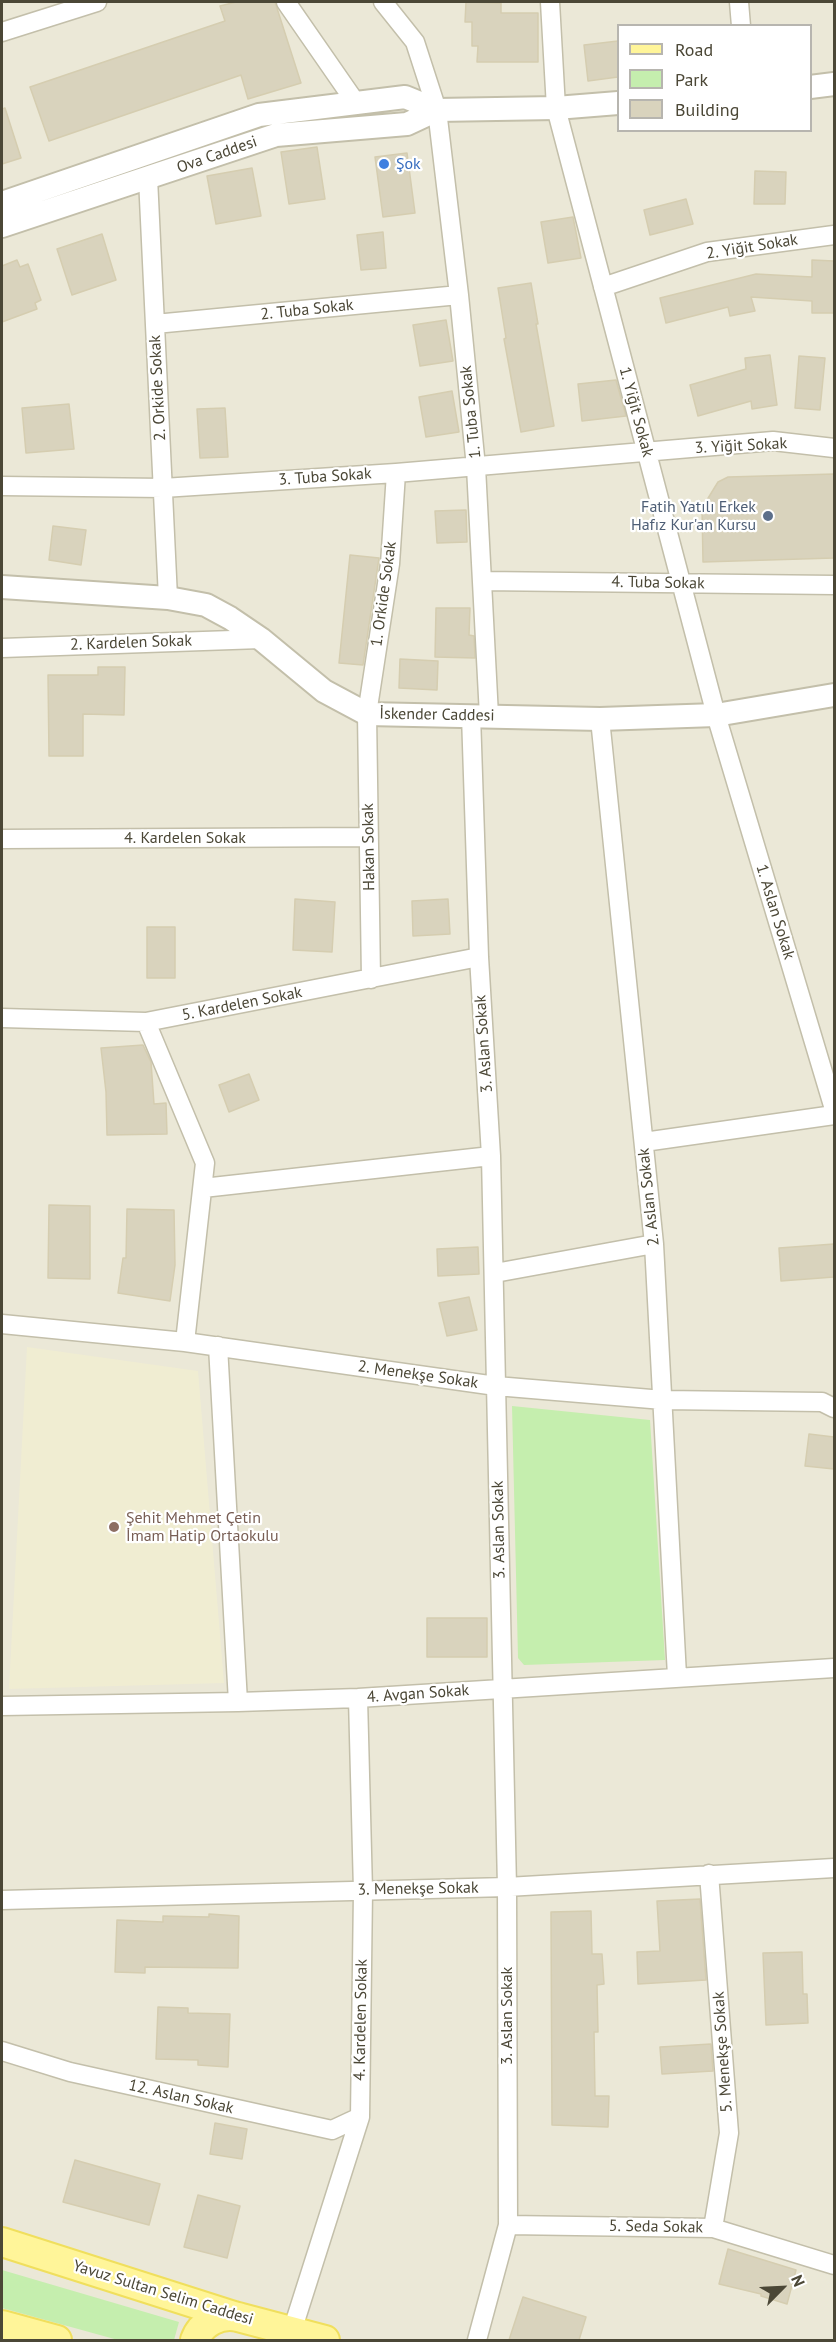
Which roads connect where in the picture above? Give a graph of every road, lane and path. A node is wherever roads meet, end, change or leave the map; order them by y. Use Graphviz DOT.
graph roads {
  1 [pos="97,2"];
  2 [pos="286,2"];
  3 [pos="383,2"];
  4 [pos="550,2"];
  5 [pos="739,2"];
  6 [pos="741,24"];
  7 [pos="2,32"];
  8 [pos="834,84"];
  9 [pos="812,87"];
  10 [pos="356,103"];
  11 [pos="617,103"];
  12 [pos="556,108"];
  13 [pos="437,110"];
  14 [pos="148,178"];
  15 [pos="2,202"];
  16 [pos="2,226"];
  17 [pos="834,235"];
  18 [pos="603,287"];
  19 [pos="459,295"];
  20 [pos="155,324"];
  21 [pos="834,448"];
  22 [pos="647,452"];
  23 [pos="476,467"];
  24 [pos="396,473"];
  25 [pos="2,486"];
  26 [pos="163,488"];
  27 [pos="482,581"];
  28 [pos="681,583"];
  29 [pos="834,585"];
  30 [pos="2,587"];
  31 [pos="168,598"];
  32 [pos="261,639"];
  33 [pos="2,648"];
  34 [pos="834,695"];
  35 [pos="367,714"];
  36 [pos="716,715"];
  37 [pos="480,716"];
  38 [pos="600,719"];
  39 [pos="369,837"];
  40 [pos="2,839"];
  41 [pos="479,957"];
  42 [pos="371,979"];
  43 [pos="2,1018"];
  44 [pos="146,1022"];
  45 [pos="834,1110"];
  46 [pos="834,1115"];
  47 [pos="644,1142"];
  48 [pos="491,1156"];
  49 [pos="203,1188"];
  50 [pos="654,1244"];
  51 [pos="495,1273"];
  52 [pos="2,1324"];
  53 [pos="185,1342"];
  54 [pos="218,1346"];
  55 [pos="496,1386"];
  56 [pos="663,1400"];
  57 [pos="834,1408"];
  58 [pos="834,1668"];
  59 [pos="677,1676"];
  60 [pos="503,1688"];
  61 [pos="358,1698"];
  62 [pos="238,1702"];
  63 [pos="2,1706"];
  64 [pos="834,1868"];
  65 [pos="709,1874"];
  66 [pos="507,1887"];
  67 [pos="363,1891"];
  68 [pos="2,1900"];
  69 [pos="2,2051"];
  70 [pos="360,2117"];
  71 [pos="508,2225"];
  72 [pos="713,2228"];
  73 [pos="2,2242"];
  74 [pos="834,2265"];
  75 [pos="234,2316"];
  76 [pos="2,2325"];
  77 [pos="292,2331"];
  78 [pos="57,2340"];
  79 [pos="195,2340"];
  80 [pos="262,2340"];
  81 [pos="325,2340"];
  82 [pos="477,2340"];
  1 -- 7 [label="street"];
  2 -- 10 [label="street"];
  3 -- 13 [label="street, 1. Tuba Sokak"];
  4 -- 12 [label="street, 1. Yiğit Sokak"];
  5 -- 6 [label="street"];
  8 -- 9 [label="street"];
  10 -- 13 [label="street, Ova Caddesi"];
  10 -- 15 [label="street, Ova Caddesi"];
  11 -- 12 [label="street, Ova Caddesi"];
  12 -- 13 [label="street, Ova Caddesi"];
  12 -- 18 [label="street, 1. Yiğit Sokak"];
  13 -- 14 [label="street, Ova Caddesi"];
  13 -- 19 [label="street, 1. Tuba Sokak"];
  14 -- 16 [label="street, Ova Caddesi"];
  14 -- 20 [label="street, 2. Orkide Sokak"];
  17 -- 18 [label="street, 2. Yiğit Sokak"];
  18 -- 22 [label="street, 1. Yiğit Sokak"];
  19 -- 20 [label="street, 2. Tuba Sokak"];
  19 -- 23 [label="street, 1. Tuba Sokak"];
  20 -- 26 [label="street, 2. Orkide Sokak"];
  21 -- 22 [label="street, 3. Yiğit Sokak"];
  22 -- 23 [label="street, 3. Tuba Sokak"];
  22 -- 28 [label="street, 1. Yiğit Sokak"];
  23 -- 24 [label="street, 3. Tuba Sokak"];
  23 -- 27 [label="street, 1. Tuba Sokak"];
  24 -- 26 [label="street, 3. Tuba Sokak"];
  24 -- 35 [label="street, 1. Orkide Sokak"];
  25 -- 26 [label="street, 3. Tuba Sokak"];
  26 -- 31 [label="street, 2. Orkide Sokak"];
  27 -- 28 [label="street, 4. Tuba Sokak"];
  27 -- 37 [label="street, 1. Tuba Sokak"];
  28 -- 29 [label="street, 4. Tuba Sokak"];
  28 -- 36 [label="street, 1. Yiğit Sokak"];
  30 -- 31 [label="street, İskender Caddesi"];
  31 -- 32 [label="street, İskender Caddesi"];
  32 -- 33 [label="street, 2. Kardelen Sokak"];
  32 -- 35 [label="street, İskender Caddesi"];
  34 -- 36 [label="street, İskender Caddesi"];
  35 -- 37 [label="street, İskender Caddesi"];
  35 -- 39 [label="street, Hakan Sokak"];
  36 -- 38 [label="street, İskender Caddesi"];
  36 -- 45 [label="street, 1. Aslan Sokak"];
  37 -- 38 [label="street, İskender Caddesi"];
  37 -- 41 [label="street, 3. Aslan Sokak"];
  38 -- 47 [label="street, 2. Aslan Sokak"];
  39 -- 40 [label="street, 4. Kardelen Sokak"];
  39 -- 42 [label="street, Hakan Sokak"];
  41 -- 42 [label="street, 5. Kardelen Sokak"];
  41 -- 48 [label="street, 3. Aslan Sokak"];
  42 -- 44 [label="street, 5. Kardelen Sokak"];
  43 -- 44 [label="street, 5. Kardelen Sokak"];
  44 -- 49 [label="street"];
  46 -- 47 [label="street"];
  47 -- 50 [label="street, 2. Aslan Sokak"];
  48 -- 49 [label="street"];
  48 -- 51 [label="street, 3. Aslan Sokak"];
  49 -- 53 [label="street"];
  50 -- 51 [label="street"];
  50 -- 56 [label="street, 2. Aslan Sokak"];
  51 -- 55 [label="street, 3. Aslan Sokak"];
  52 -- 53 [label="street, 2. Menekşe Sokak"];
  53 -- 54 [label="street, 2. Menekşe Sokak"];
  54 -- 55 [label="street, 2. Menekşe Sokak"];
  54 -- 62 [label="street"];
  55 -- 56 [label="street, 2. Menekşe Sokak"];
  55 -- 60 [label="street, 3. Aslan Sokak"];
  56 -- 57 [label="street, 2. Menekşe Sokak"];
  56 -- 59 [label="street, 2. Aslan Sokak"];
  58 -- 59 [label="street, 4. Avgan Sokak"];
  59 -- 60 [label="street, 4. Avgan Sokak"];
  60 -- 61 [label="street, 4. Avgan Sokak"];
  60 -- 66 [label="street, 3. Aslan Sokak"];
  61 -- 62 [label="street, 4. Avgan Sokak"];
  61 -- 67 [label="street, 4. Kardelen Sokak"];
  62 -- 63 [label="street, 4. Avgan Sokak"];
  64 -- 65 [label="street, 3. Menekşe Sokak"];
  65 -- 66 [label="street, 3. Menekşe Sokak"];
  65 -- 72 [label="street, 5. Menekşe Sokak"];
  66 -- 67 [label="street, 3. Menekşe Sokak"];
  66 -- 71 [label="street, 3. Aslan Sokak"];
  67 -- 68 [label="street, 3. Menekşe Sokak"];
  67 -- 70 [label="street, 4. Kardelen Sokak"];
  69 -- 70 [label="street, 12. Aslan Sokak"];
  70 -- 77 [label="street, 4. Kardelen Sokak"];
  71 -- 72 [label="street, 5. Seda Sokak"];
  71 -- 82 [label="street, 3. Aslan Sokak"];
  72 -- 74 [label="street, 5. Seda Sokak"];
  73 -- 75 [label="main road, Yavuz Sultan Selim Caddesi"];
  75 -- 77 [label="main road, Yavuz Sultan Selim Caddesi"];
  75 -- 79 [label="main road"];
  75 -- 80 [label="main road"];
  76 -- 78 [label="main road"];
  77 -- 81 [label="main road, Yavuz Sultan Selim Caddesi"];
}
